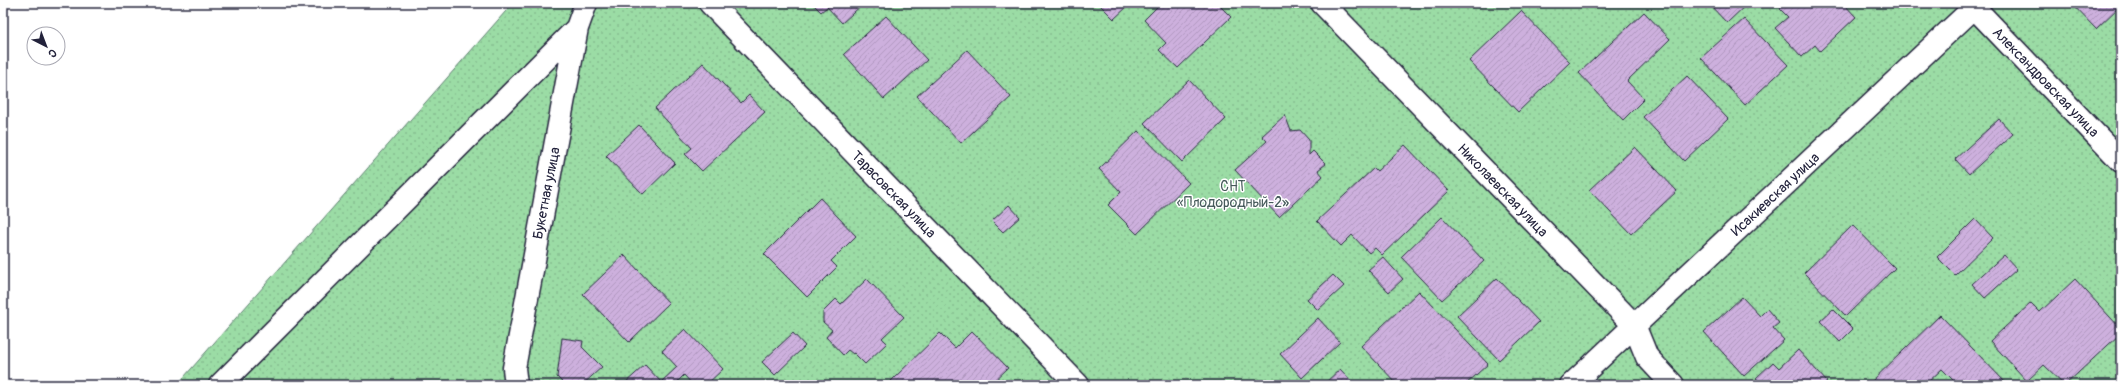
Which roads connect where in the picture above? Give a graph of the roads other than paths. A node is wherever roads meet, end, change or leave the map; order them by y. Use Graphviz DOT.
graph roads {
  1 [pos="586,3"];
  2 [pos="710,3"];
  3 [pos="1322,3"];
  4 [pos="1974,4"];
  5 [pos="577,28"];
  6 [pos="2121,161"];
  7 [pos="1634,325"];
  8 [pos="220,385"];
  9 [pos="516,385"];
  10 [pos="1078,385"];
  11 [pos="1571,385"];
  12 [pos="1673,385"];
  1 -- 5 [label="street, Букетная улица"];
  2 -- 10 [label="street, Тарасовская улица"];
  3 -- 7 [label="street, Николаевская улица"];
  4 -- 6 [label="street, Александровская улица"];
  4 -- 7 [label="street, Исакиевская улица"];
  5 -- 8 [label="street"];
  5 -- 9 [label="street, Букетная улица"];
  7 -- 11 [label="street, Исакиевская улица"];
  7 -- 12 [label="street, Николаевская улица"];
}
